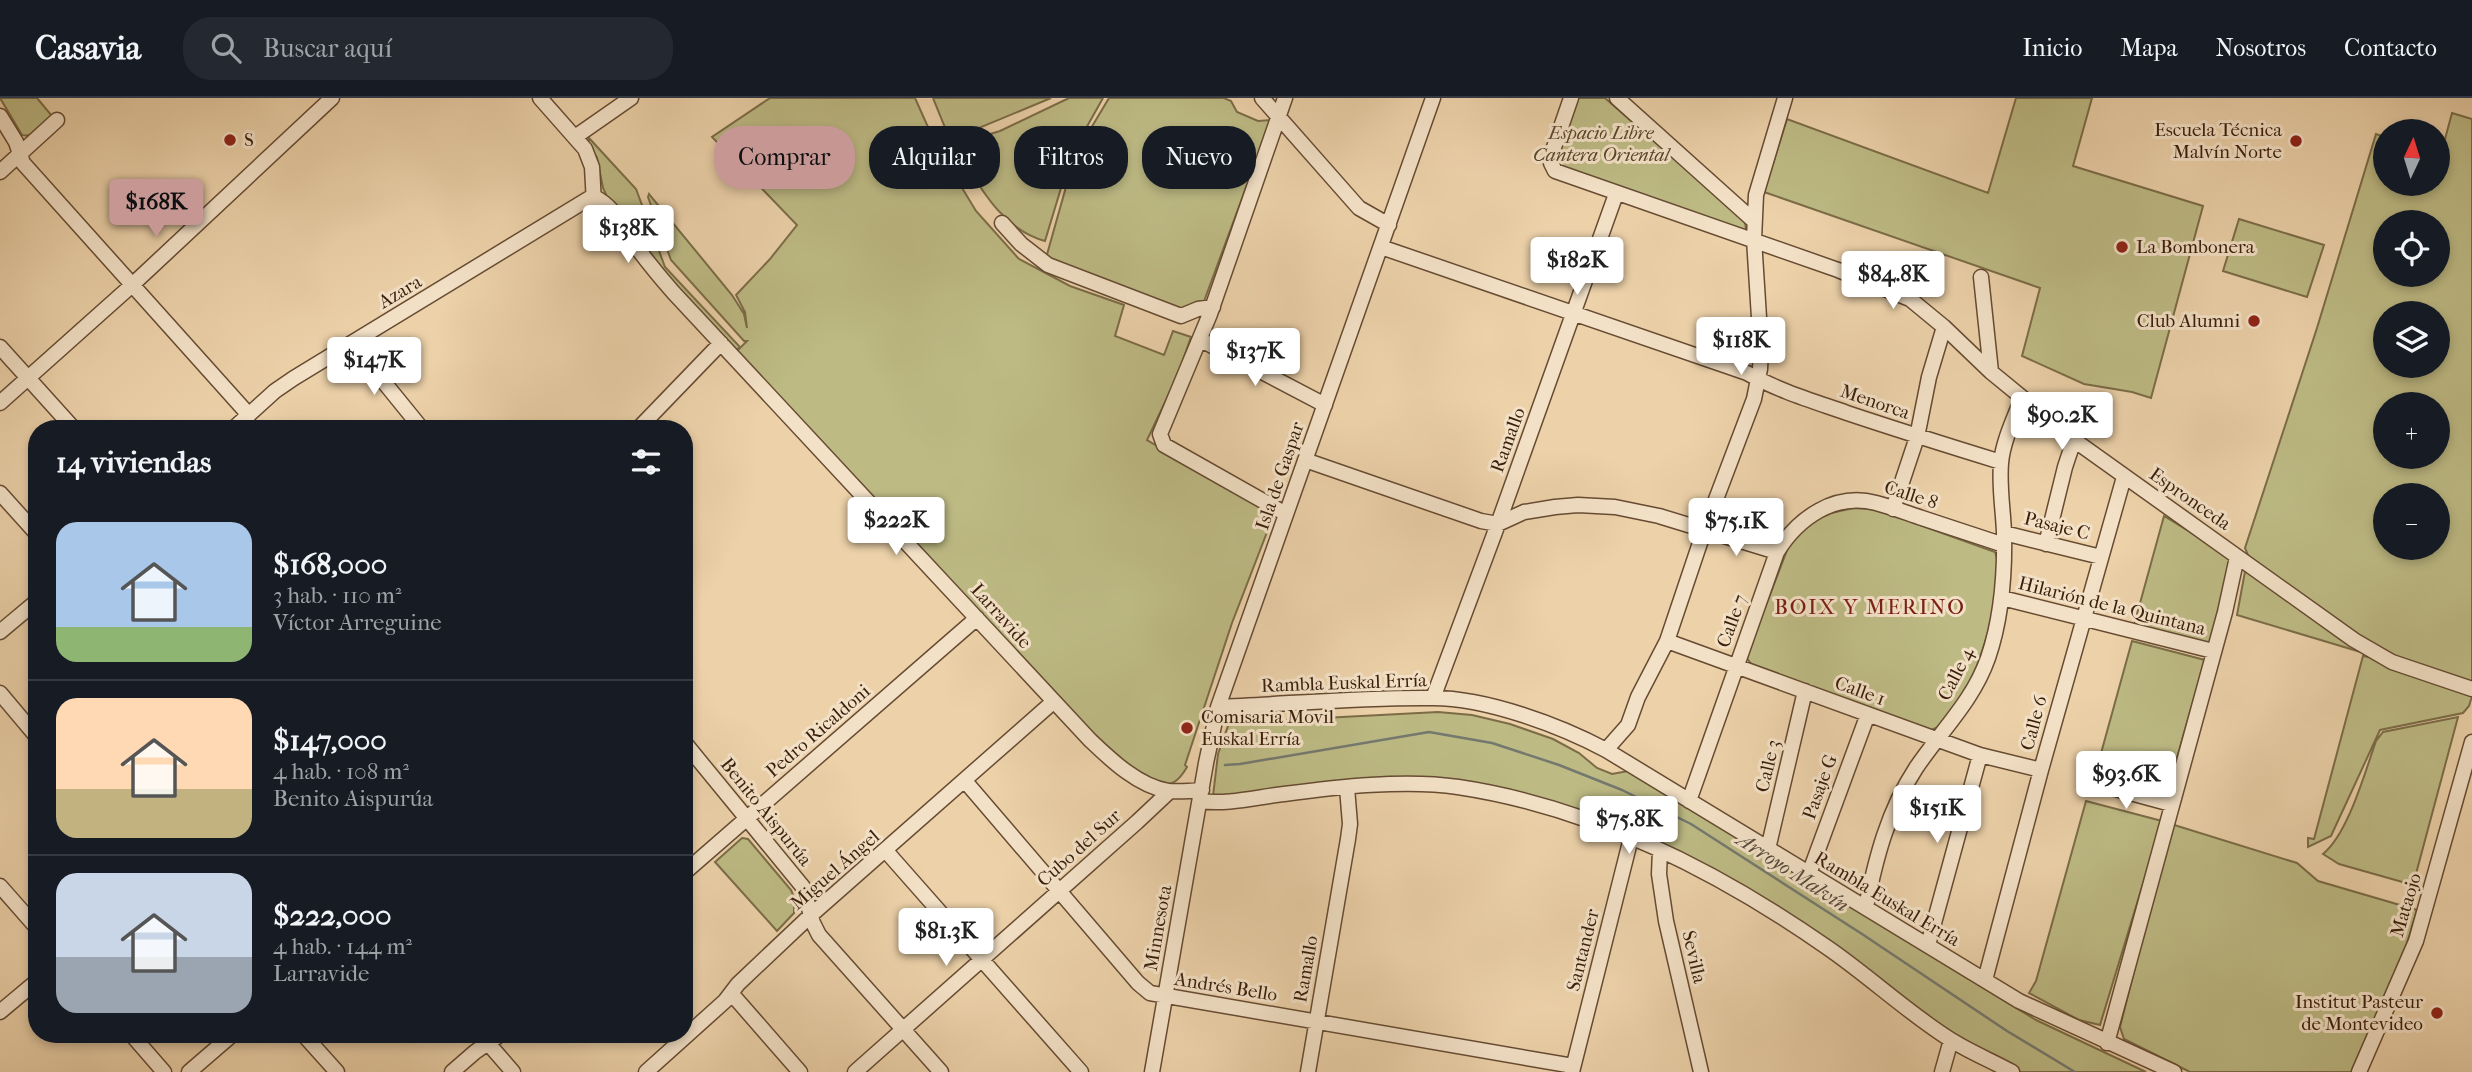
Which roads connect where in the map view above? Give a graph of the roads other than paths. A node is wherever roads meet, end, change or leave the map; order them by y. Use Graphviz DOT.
graph roads {
  1 [pos="332,98"];
  2 [pos="540,98"];
  3 [pos="631,98"];
  4 [pos="1262,98"];
  5 [pos="1285,98"];
  6 [pos="1433,98"];
  7 [pos="1571,98"];
  8 [pos="1618,98"];
  9 [pos="1785,98"];
  10 [pos="0,116"];
  11 [pos="1279,116"];
  12 [pos="57,120"];
  13 [pos="575,137"];
  14 [pos="20,154"];
  15 [pos="0,172"];
  16 [pos="1616,194"];
  17 [pos="593,196"];
  18 [pos="1754,220"];
  19 [pos="1002,223"];
  20 [pos="1390,225"];
  21 [pos="1754,239"];
  22 [pos="1381,247"];
  23 [pos="1981,277"];
  24 [pos="131,286"];
  25 [pos="1213,307"];
  26 [pos="1573,314"];
  27 [pos="1944,327"];
  28 [pos="1201,340"];
  29 [pos="721,343"];
  30 [pos="353,344"];
  31 [pos="0,347"];
  32 [pos="1991,372"];
  33 [pos="27,379"];
  34 [pos="1758,379"];
  35 [pos="2022,398"];
  36 [pos="0,403"];
  37 [pos="1325,405"];
  38 [pos="249,415"];
  39 [pos="66,420"];
  40 [pos="243,420"];
  41 [pos="415,420"];
  42 [pos="647,420"];
  43 [pos="1917,437"];
  44 [pos="2074,440"];
  45 [pos="1305,460"];
  46 [pos="2001,462"];
  47 [pos="2124,477"];
  48 [pos="0,493"];
  49 [pos="1893,509"];
  50 [pos="1286,514"];
  51 [pos="1806,518"];
  52 [pos="28,524"];
  53 [pos="1498,524"];
  54 [pos="1704,531"];
  55 [pos="2004,539"];
  56 [pos="2046,544"];
  57 [pos="1777,552"];
  58 [pos="2101,557"];
  59 [pos="2238,557"];
  60 [pos="2002,598"];
  61 [pos="28,609"];
  62 [pos="2084,617"];
  63 [pos="977,618"];
  64 [pos="0,632"];
  65 [pos="1667,641"];
  66 [pos="2213,651"];
  67 [pos="1737,666"];
  68 [pos="2472,689"];
  69 [pos="1805,691"];
  70 [pos="0,693"];
  71 [pos="1433,698"];
  72 [pos="1053,702"];
  73 [pos="1218,707"];
  74 [pos="1868,714"];
  75 [pos="28,726"];
  76 [pos="1938,740"];
  77 [pos="2472,742"];
  78 [pos="1606,750"];
  79 [pos="693,753"];
  80 [pos="1980,755"];
  81 [pos="2041,770"];
  82 [pos="965,781"];
  83 [pos="2090,782"];
  84 [pos="1347,788"];
  85 [pos="1170,791"];
  86 [pos="1201,796"];
  87 [pos="1689,801"];
  88 [pos="2171,804"];
  89 [pos="747,819"];
  90 [pos="1631,838"];
  91 [pos="1768,849"];
  92 [pos="1660,850"];
  93 [pos="886,851"];
  94 [pos="693,865"];
  95 [pos="1809,874"];
  96 [pos="0,886"];
  97 [pos="1060,891"];
  98 [pos="1866,907"];
  99 [pos="811,915"];
  100 [pos="28,918"];
  101 [pos="1928,945"];
  102 [pos="981,959"];
  103 [pos="1985,980"];
  104 [pos="28,989"];
  105 [pos="731,993"];
  106 [pos="1166,997"];
  107 [pos="0,1012"];
  108 [pos="1317,1022"];
  109 [pos="693,1028"];
  110 [pos="904,1030"];
  111 [pos="1951,1040"];
  112 [pos="139,1043"];
  113 [pos="223,1043"];
  114 [pos="311,1043"];
  115 [pos="480,1043"];
  116 [pos="488,1043"];
  117 [pos="676,1043"];
  118 [pos="2107,1043"];
  119 [pos="651,1066"];
  120 [pos="1572,1069"];
  121 [pos="164,1072"];
  122 [pos="189,1072"];
  123 [pos="337,1072"];
  124 [pos="452,1072"];
  125 [pos="513,1072"];
  126 [pos="800,1072"];
  127 [pos="855,1072"];
  128 [pos="941,1072"];
  129 [pos="1081,1072"];
  130 [pos="1152,1072"];
  131 [pos="1308,1072"];
  132 [pos="1701,1072"];
  133 [pos="1942,1072"];
  134 [pos="2012,1072"];
  135 [pos="2174,1072"];
  136 [pos="2359,1072"];
  1 -- 24 [label="street"];
  2 -- 13 [label="street, Larravide"];
  3 -- 13 [label="street"];
  4 -- 11 [label="street"];
  5 -- 11 [label="street"];
  6 -- 20 [label="street, Isla de Gaspar"];
  7 -- 16 [label="street, Espronceda"];
  8 -- 18 [label="street"];
  9 -- 18 [label="street"];
  10 -- 14 [label="street"];
  11 -- 20 [label="street"];
  11 -- 25 [label="street"];
  12 -- 14 [label="street"];
  13 -- 17 [label="street, Larravide"];
  14 -- 15 [label="street"];
  14 -- 24 [label="street"];
  16 -- 21 [label="street, Espronceda"];
  16 -- 26 [label="street, Ramallo"];
  17 -- 29 [label="street, Larravide"];
  17 -- 30 [label="street, Azara"];
  18 -- 21 [label="street"];
  19 -- 25 [label="street"];
  20 -- 22 [label="street, Isla de Gaspar"];
  21 -- 27 [label="street, Espronceda"];
  21 -- 34 [label="street"];
  22 -- 26 [label="street, Menorca"];
  22 -- 37 [label="street, Isla de Gaspar"];
  23 -- 32 [label="street"];
  24 -- 33 [label="street"];
  24 -- 38 [label="street"];
  25 -- 28 [label="street"];
  26 -- 34 [label="street, Menorca"];
  26 -- 53 [label="street, Ramallo"];
  27 -- 32 [label="street, Espronceda"];
  27 -- 43 [label="street"];
  28 -- 37 [label="street"];
  28 -- 50 [label="street"];
  29 -- 42 [label="street"];
  29 -- 63 [label="street, Larravide"];
  30 -- 38 [label="street, Azara"];
  30 -- 41 [label="street"];
  31 -- 33 [label="street"];
  32 -- 35 [label="street, Espronceda"];
  33 -- 36 [label="street"];
  33 -- 39 [label="street"];
  34 -- 43 [label="street, Menorca"];
  34 -- 54 [label="street"];
  35 -- 44 [label="street, Espronceda"];
  35 -- 46 [label="street, Calle 4"];
  37 -- 45 [label="street, Isla de Gaspar"];
  38 -- 40 [label="street, Azara"];
  43 -- 46 [label="street, Menorca"];
  43 -- 49 [label="street"];
  44 -- 47 [label="street, Espronceda"];
  44 -- 56 [label="street"];
  45 -- 50 [label="street, Isla de Gaspar"];
  45 -- 53 [label="street"];
  46 -- 55 [label="street, Calle 4"];
  47 -- 58 [label="street, Calle 6"];
  47 -- 59 [label="street, Espronceda"];
  48 -- 52 [label="street"];
  49 -- 51 [label="street, Calle 8"];
  49 -- 55 [label="street, Calle 8"];
  50 -- 73 [label="street, Isla de Gaspar"];
  51 -- 57 [label="street, Calle 7"];
  53 -- 54 [label="street"];
  53 -- 71 [label="street, Ramallo"];
  54 -- 57 [label="street"];
  54 -- 65 [label="street"];
  55 -- 56 [label="street, Pasaje C"];
  55 -- 60 [label="street, Calle 4"];
  56 -- 58 [label="street, Pasaje C"];
  57 -- 67 [label="street, Calle 7"];
  58 -- 62 [label="street, Calle 6"];
  59 -- 66 [label="street"];
  59 -- 68 [label="street, Espronceda"];
  60 -- 62 [label="street, Hilarión de la Quintana"];
  60 -- 76 [label="street, Calle 4"];
  61 -- 64 [label="street"];
  62 -- 66 [label="street, Hilarión de la Quintana"];
  62 -- 81 [label="street, Calle 6"];
  63 -- 72 [label="street, Larravide"];
  63 -- 89 [label="street, Pedro Ricaldoni"];
  65 -- 67 [label="street, Calle 1"];
  65 -- 78 [label="street"];
  66 -- 88 [label="street"];
  67 -- 69 [label="street, Calle 1"];
  67 -- 87 [label="street, Calle 7"];
  69 -- 74 [label="street, Calle 1"];
  69 -- 91 [label="street, Calle 3"];
  70 -- 75 [label="street"];
  71 -- 73 [label="street, Rambla Euskal Erría"];
  71 -- 78 [label="street, Rambla Euskal Erría"];
  72 -- 82 [label="street, Miguel Ángel"];
  72 -- 85 [label="street, Larravide"];
  73 -- 86 [label="street, Isla de Gaspar"];
  74 -- 76 [label="street, Calle 1"];
  74 -- 95 [label="street, Pasaje G"];
  76 -- 80 [label="street, Calle 1"];
  76 -- 98 [label="street, Calle 4"];
  77 -- 136 [label="street, Mataojo"];
  78 -- 87 [label="street, Rambla Euskal Erría"];
  79 -- 89 [label="street, Benito Aispurúa"];
  80 -- 81 [label="street, Calle 1"];
  80 -- 101 [label="street"];
  81 -- 103 [label="street, Calle 6"];
  82 -- 93 [label="street, Miguel Ángel"];
  82 -- 97 [label="street, Andrés Bello"];
  83 -- 88 [label="street"];
  84 -- 86 [label="street"];
  84 -- 90 [label="street"];
  84 -- 108 [label="street, Ramallo"];
  85 -- 86 [label="street, Larravide"];
  85 -- 97 [label="street, Cubo del Sur"];
  86 -- 106 [label="street, Minnesota"];
  87 -- 91 [label="street, Rambla Euskal Erría"];
  88 -- 118 [label="street"];
  89 -- 94 [label="street, Pedro Ricaldoni"];
  89 -- 99 [label="street, Benito Aispurúa"];
  90 -- 92 [label="street"];
  90 -- 120 [label="street, Santander"];
  91 -- 95 [label="street, Rambla Euskal Erría"];
  92 -- 111 [label="street"];
  92 -- 132 [label="street, Sevilla"];
  93 -- 99 [label="street, Miguel Ángel"];
  93 -- 102 [label="street"];
  95 -- 98 [label="street, Rambla Euskal Erría"];
  96 -- 100 [label="street"];
  97 -- 102 [label="street, Cubo del Sur"];
  97 -- 106 [label="street, Andrés Bello"];
  98 -- 101 [label="street, Rambla Euskal Erría"];
  99 -- 105 [label="street, Miguel Ángel"];
  99 -- 110 [label="street, Benito Aispurúa"];
  101 -- 103 [label="street, Rambla Euskal Erría"];
  102 -- 110 [label="street, Cubo del Sur"];
  102 -- 129 [label="street"];
  103 -- 118 [label="street, Rambla Euskal Erría"];
  104 -- 107 [label="street"];
  105 -- 109 [label="street, Miguel Ángel"];
  105 -- 126 [label="street"];
  106 -- 108 [label="street, Andrés Bello"];
  106 -- 130 [label="street, Minnesota"];
  108 -- 120 [label="street, Andrés Bello"];
  108 -- 131 [label="street, Ramallo"];
  110 -- 127 [label="street, Cubo del Sur"];
  110 -- 128 [label="street, Benito Aispurúa"];
  111 -- 133 [label="street"];
  111 -- 134 [label="street"];
  112 -- 121 [label="street"];
  113 -- 122 [label="street"];
  114 -- 123 [label="street"];
  115 -- 124 [label="street"];
  116 -- 125 [label="street"];
  117 -- 119 [label="street, Miguel Ángel"];
  118 -- 135 [label="street, Rambla Euskal Erría"];
}
